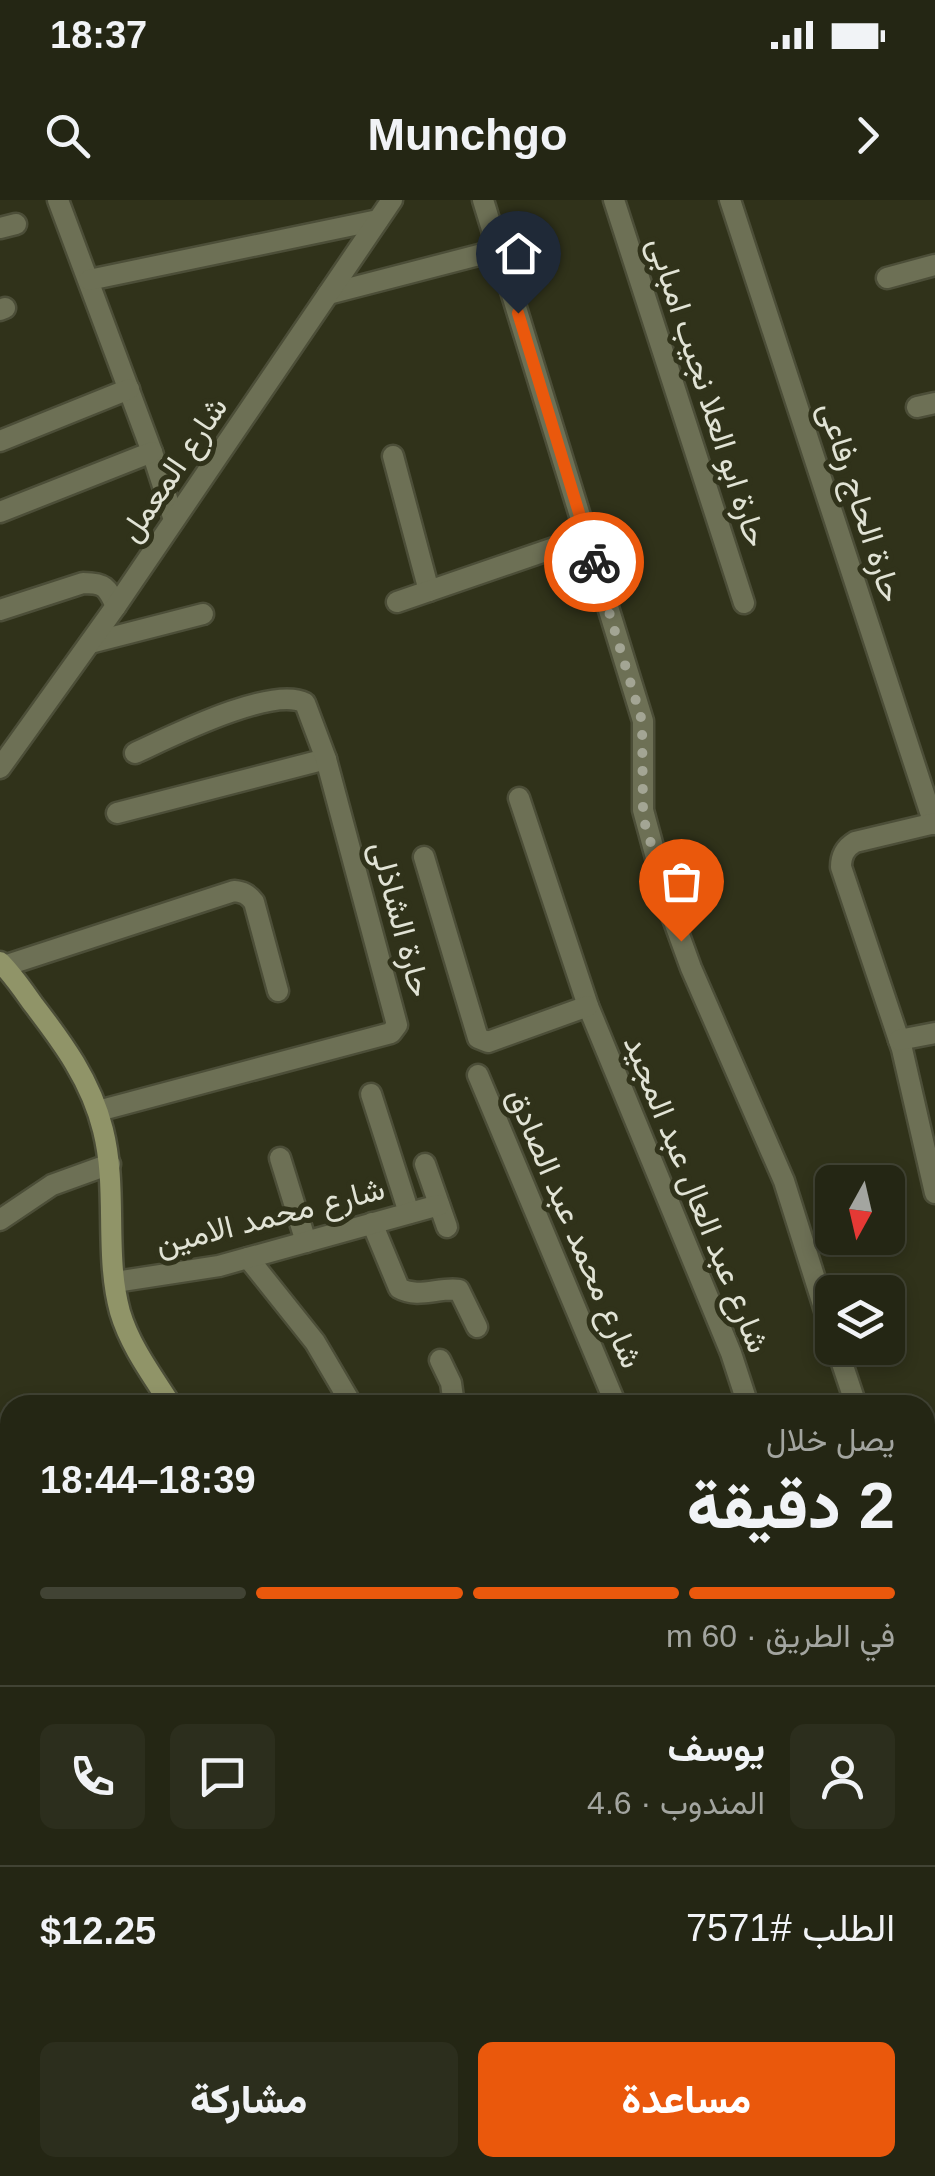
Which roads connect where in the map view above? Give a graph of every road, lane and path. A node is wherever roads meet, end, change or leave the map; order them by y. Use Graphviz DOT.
graph roads {
  1 [pos="58,200"];
  2 [pos="392,200"];
  3 [pos="484,200"];
  4 [pos="614,200"];
  5 [pos="730,200"];
  6 [pos="378,220"];
  7 [pos="498,250"];
  8 [pos="935,265"];
  9 [pos="887,278"];
  10 [pos="89,280"];
  11 [pos="328,294"];
  12 [pos="129,389"];
  13 [pos="0,441"];
  14 [pos="152,452"];
  15 [pos="393,456"];
  16 [pos="0,512"];
  17 [pos="174,520"];
  18 [pos="586,537"];
  19 [pos="429,591"];
  20 [pos="398,602"];
  21 [pos="744,604"];
  22 [pos="116,606"];
  23 [pos="0,610"];
  24 [pos="204,614"];
  25 [pos="90,643"];
  26 [pos="135,753"];
  27 [pos="326,759"];
  28 [pos="1,765"];
  29 [pos="519,798"];
  30 [pos="117,814"];
  31 [pos="935,824"];
  32 [pos="424,857"];
  33 [pos="2,964"];
  34 [pos="278,991"];
  35 [pos="588,1006"];
  36 [pos="935,1033"];
  37 [pos="899,1040"];
  38 [pos="478,1075"];
  39 [pos="370,1094"];
  40 [pos="98,1112"];
  41 [pos="930,1143"];
  42 [pos="280,1158"];
  43 [pos="110,1164"];
  44 [pos="426,1164"];
  45 [pos="935,1193"];
  46 [pos="440,1205"];
  47 [pos="409,1213"];
  48 [pos="0,1220"];
  49 [pos="372,1223"];
  50 [pos="447,1227"];
  51 [pos="306,1242"];
  52 [pos="248,1258"];
  53 [pos="815,1280"];
  54 [pos="115,1282"];
  55 [pos="477,1327"];
  56 [pos="440,1360"];
  57 [pos="843,1365"];
  58 [pos="165,1395"];
  59 [pos="346,1395"];
  60 [pos="453,1395"];
  61 [pos="612,1395"];
  62 [pos="745,1395"];
  63 [pos="853,1395"];
  1 -- 10 [label="street"];
  2 -- 6 [label="street, شارع المعمل"];
  3 -- 7 [label="street"];
  4 -- 21 [label="street, حارة ابو العلا نجيب امبابى"];
  5 -- 31 [label="street, حارة الحاج رفاعى"];
  6 -- 10 [label="street"];
  6 -- 11 [label="street, شارع المعمل"];
  7 -- 11 [label="street"];
  7 -- 18 [label="street"];
  8 -- 9 [label="street"];
  10 -- 12 [label="street"];
  11 -- 17 [label="street, شارع المعمل"];
  12 -- 13 [label="street"];
  12 -- 14 [label="street"];
  14 -- 16 [label="street"];
  14 -- 17 [label="street"];
  15 -- 19 [label="street"];
  17 -- 22 [label="street, شارع المعمل"];
  18 -- 19 [label="street"];
  18 -- 53 [label="street"];
  19 -- 20 [label="street"];
  22 -- 23 [label="street"];
  22 -- 25 [label="street, شارع المعمل"];
  24 -- 25 [label="street"];
  25 -- 28 [label="street, شارع المعمل"];
  26 -- 27 [label="street, حارة الشاذلى"];
  27 -- 30 [label="street"];
  27 -- 40 [label="street, حارة الشاذلى"];
  29 -- 35 [label="street, شارع عبد العال عبد المجيد"];
  31 -- 37 [label="street"];
  32 -- 35 [label="street, شارع عبد العال عبد المجيد"];
  33 -- 34 [label="street"];
  33 -- 40 [label="street"];
  35 -- 62 [label="street, شارع عبد العال عبد المجيد"];
  36 -- 37 [label="street"];
  37 -- 41 [label="street"];
  38 -- 61 [label="street, شارع محمد عبد الصادق"];
  39 -- 47 [label="street"];
  40 -- 43 [label="street"];
  41 -- 45 [label="street"];
  42 -- 51 [label="street"];
  43 -- 48 [label="street"];
  43 -- 54 [label="street"];
  44 -- 46 [label="street"];
  46 -- 47 [label="street, شارع محمد الامين"];
  46 -- 50 [label="street"];
  47 -- 49 [label="street, شارع محمد الامين"];
  49 -- 51 [label="street, شارع محمد الامين"];
  49 -- 55 [label="street"];
  51 -- 52 [label="street, شارع محمد الامين"];
  52 -- 54 [label="street, شارع محمد الامين"];
  52 -- 59 [label="street"];
  54 -- 58 [label="street"];
  56 -- 60 [label="street"];
  57 -- 63 [label="street"];
}
